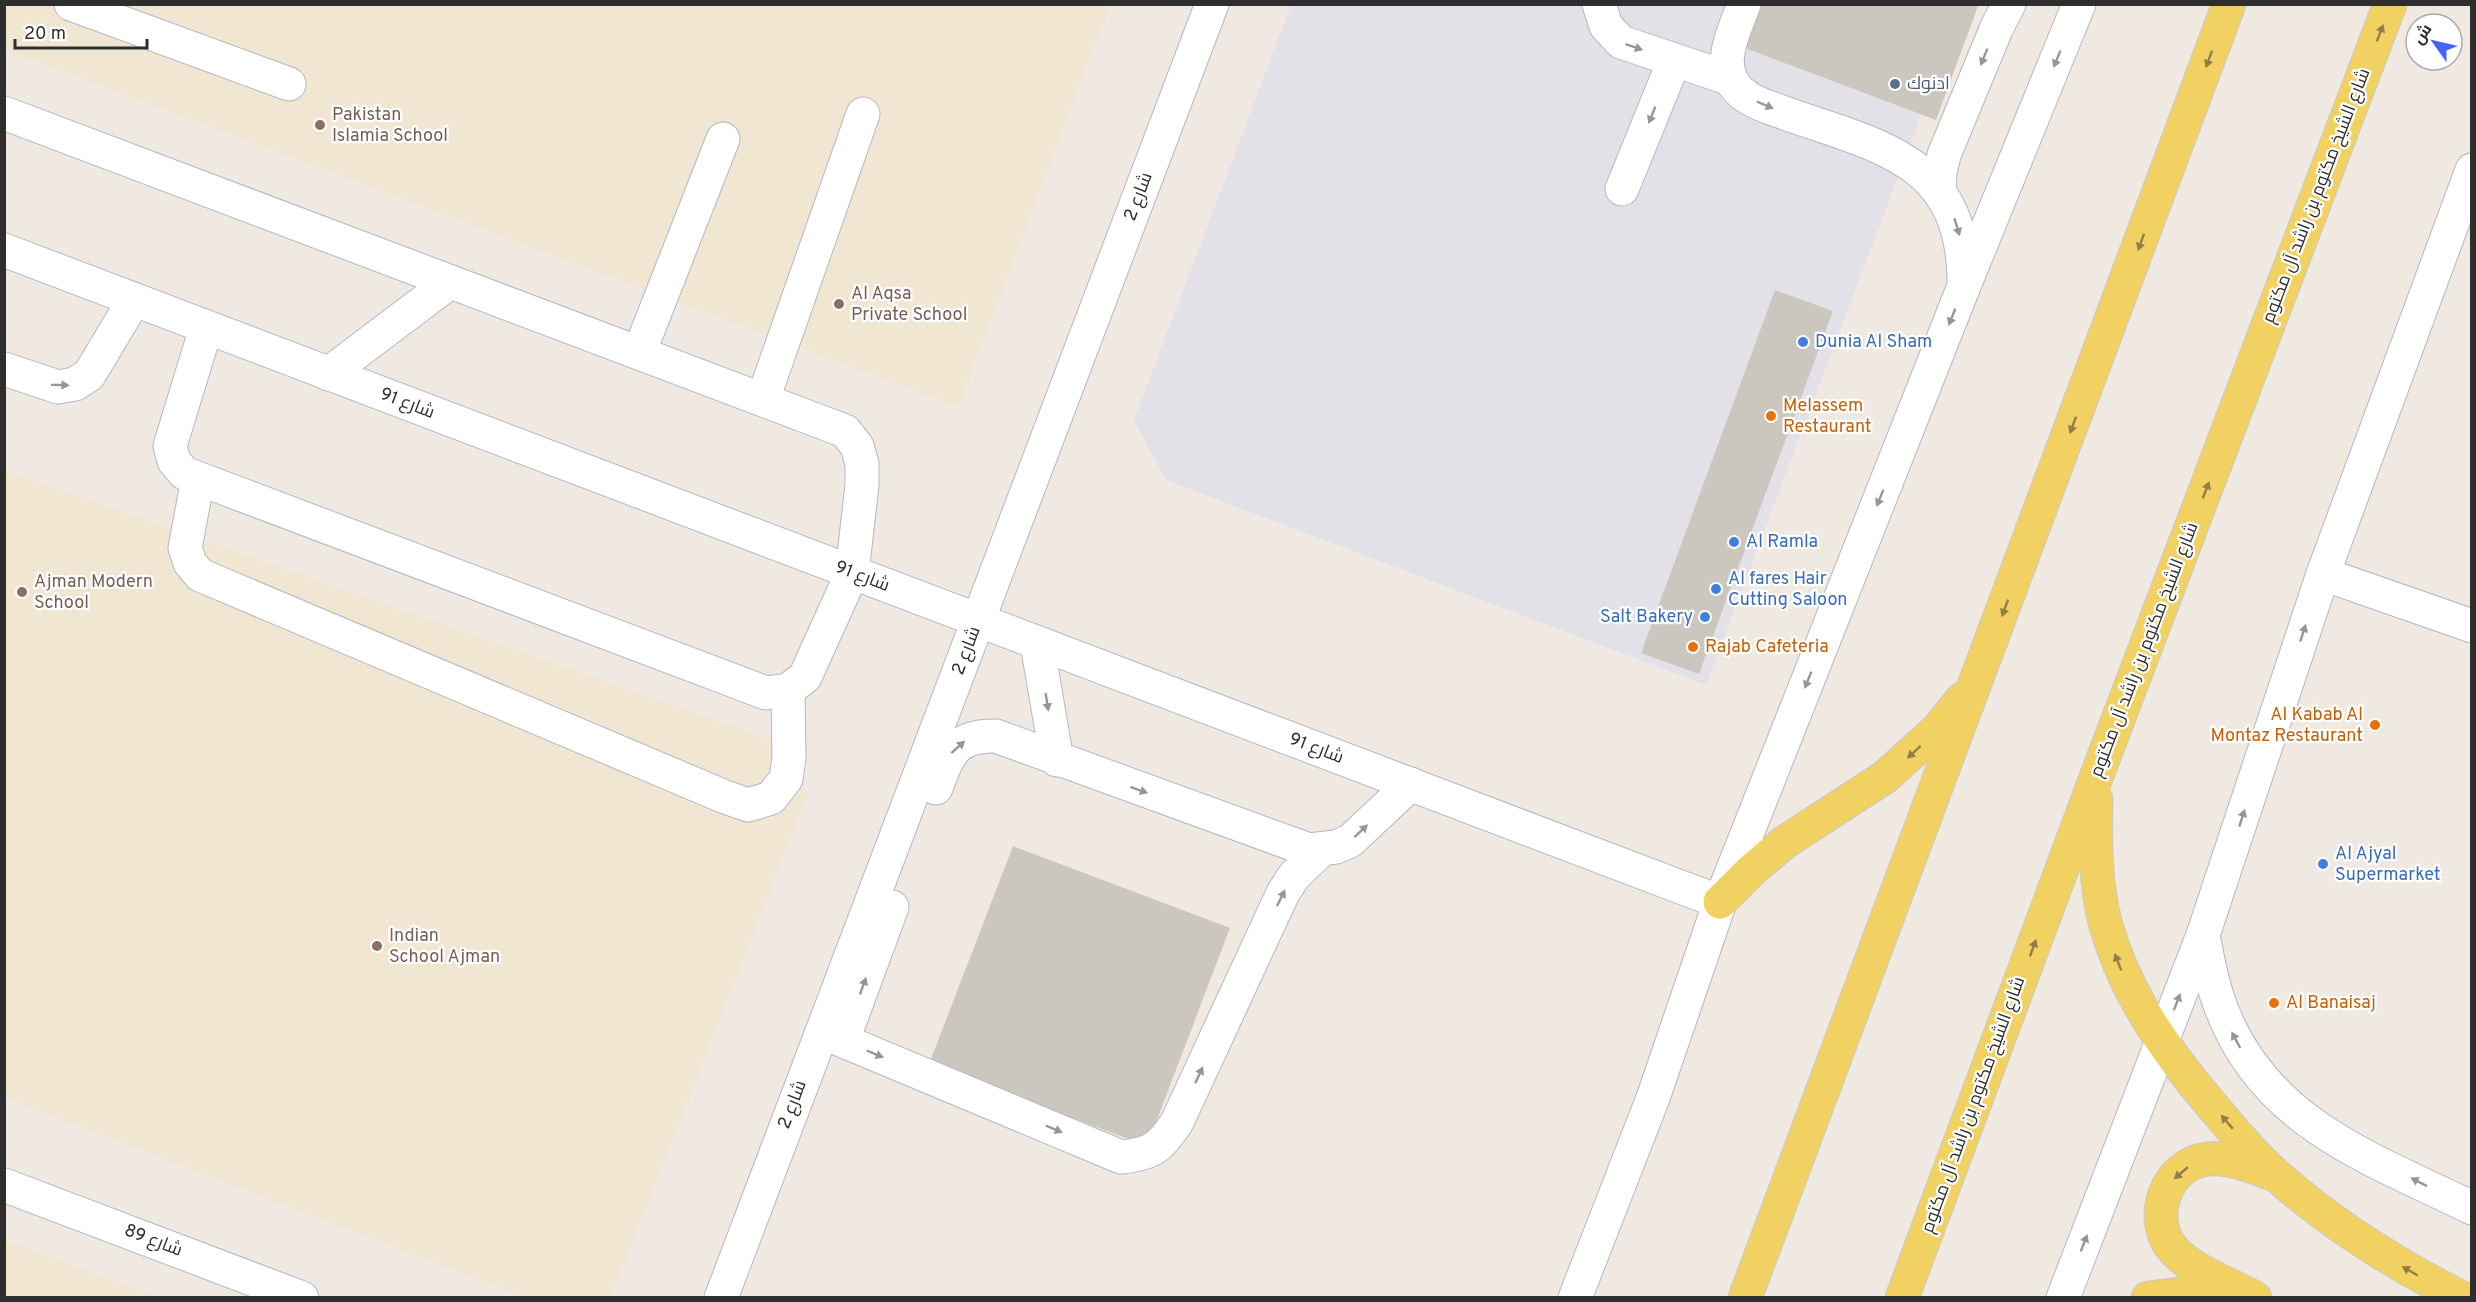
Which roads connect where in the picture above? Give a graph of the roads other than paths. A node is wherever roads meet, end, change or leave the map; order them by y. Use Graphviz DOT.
graph roads {
  1 [pos="71,4"];
  2 [pos="1212,4"];
  3 [pos="1599,4"];
  4 [pos="1744,4"];
  5 [pos="2009,4"];
  6 [pos="2079,4"];
  7 [pos="2229,4"];
  8 [pos="2391,4"];
  9 [pos="1674,61"];
  10 [pos="1731,79"];
  11 [pos="289,84"];
  12 [pos="4,112"];
  13 [pos="863,114"];
  14 [pos="723,139"];
  15 [pos="2472,170"];
  16 [pos="1622,189"];
  17 [pos="1940,191"];
  18 [pos="4,250"];
  19 [pos="450,282"];
  20 [pos="1964,286"];
  21 [pos="134,300"];
  22 [pos="206,328"];
  23 [pos="639,353"];
  24 [pos="4,369"];
  25 [pos="328,374"];
  26 [pos="763,399"];
  27 [pos="198,479"];
  28 [pos="852,573"];
  29 [pos="2323,574"];
  30 [pos="978,621"];
  31 [pos="2472,626"];
  32 [pos="1037,644"];
  33 [pos="1979,676"];
  34 [pos="788,690"];
  35 [pos="1057,760"];
  36 [pos="2097,775"];
  37 [pos="1411,784"];
  38 [pos="1321,850"];
  39 [pos="1720,902"];
  40 [pos="2204,935"];
  41 [pos="832,1036"];
  42 [pos="2162,1043"];
  43 [pos="2275,1174"];
  44 [pos="4,1185"];
  45 [pos="2472,1208"];
  46 [pos="302,1298"];
  47 [pos="721,1298"];
  48 [pos="1575,1298"];
  49 [pos="1745,1298"];
  50 [pos="1902,1298"];
  51 [pos="2063,1298"];
  52 [pos="2148,1298"];
  53 [pos="2230,1298"];
  54 [pos="2254,1298"];
  55 [pos="2462,1298"];
  1 -- 11 [label="street"];
  2 -- 30 [label="street, شارع 2"];
  3 -- 9 [label="street, one-way"];
  4 -- 10 [label="street"];
  5 -- 17 [label="street, one-way"];
  6 -- 20 [label="street, one-way"];
  7 -- 33 [label="main road, one-way"];
  36 -- 8 [label="main road, شارع الشيخ مكتوم بن راشد آل مكتوم, one-way"];
  9 -- 10 [label="street"];
  9 -- 16 [label="street, one-way"];
  10 -- 17 [label="street, one-way"];
  12 -- 19 [label="street"];
  13 -- 26 [label="street"];
  14 -- 23 [label="street"];
  15 -- 29 [label="street"];
  17 -- 20 [label="street, one-way"];
  18 -- 21 [label="street, شارع 91"];
  19 -- 23 [label="street"];
  19 -- 25 [label="street"];
  20 -- 39 [label="street, one-way"];
  21 -- 22 [label="street, شارع 91"];
  24 -- 21 [label="street, one-way"];
  22 -- 25 [label="street, شارع 91"];
  22 -- 27 [label="street"];
  23 -- 26 [label="street"];
  25 -- 28 [label="street, شارع 91"];
  26 -- 28 [label="street"];
  27 -- 34 [label="street"];
  27 -- 34 [label="street"];
  28 -- 30 [label="street, شارع 91"];
  28 -- 34 [label="street"];
  29 -- 31 [label="street"];
  40 -- 29 [label="street, one-way"];
  30 -- 32 [label="street, شارع 91"];
  30 -- 41 [label="street, شارع 2"];
  32 -- 35 [label="street, one-way"];
  32 -- 37 [label="street, شارع 91"];
  33 -- 39 [label="main road, one-way"];
  33 -- 49 [label="main road"];
  35 -- 38 [label="street, one-way"];
  41 -- 35 [label="street, one-way"];
  42 -- 36 [label="main road, one-way"];
  50 -- 36 [label="main road, شارع الشيخ مكتوم بن راشد آل مكتوم, one-way"];
  38 -- 37 [label="street, one-way"];
  37 -- 39 [label="street, شارع 91"];
  41 -- 38 [label="street, one-way"];
  39 -- 48 [label="street"];
  42 -- 40 [label="street, one-way"];
  45 -- 40 [label="street, one-way"];
  41 -- 47 [label="street, شارع 2"];
  43 -- 42 [label="main road, one-way"];
  51 -- 42 [label="street, one-way"];
  43 -- 54 [label="main road, one-way"];
  55 -- 43 [label="main road, one-way"];
  44 -- 46 [label="street, شارع 89"];
  52 -- 53 [label="main road"];
}
